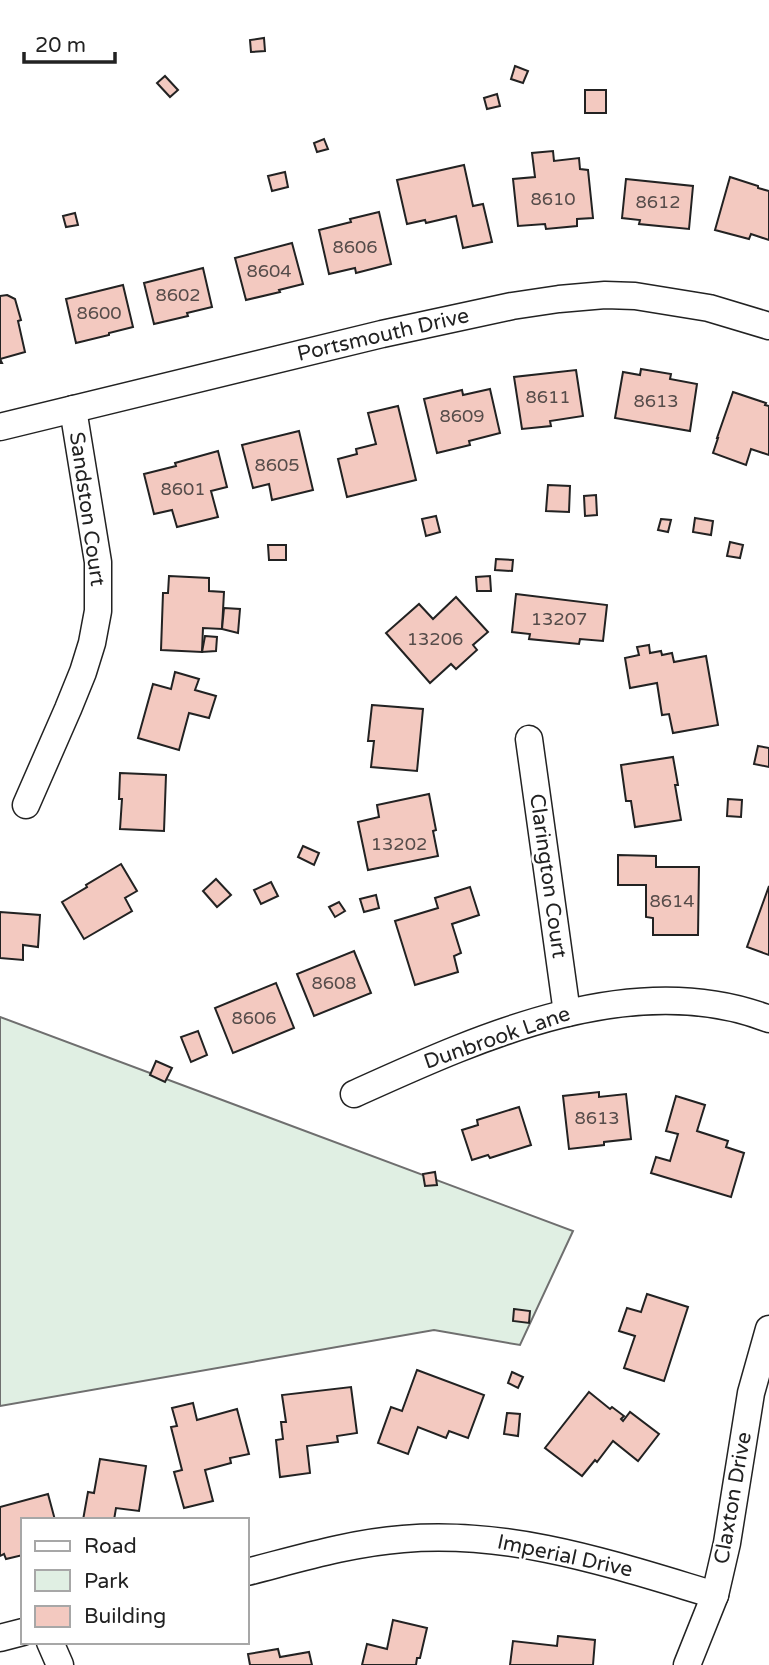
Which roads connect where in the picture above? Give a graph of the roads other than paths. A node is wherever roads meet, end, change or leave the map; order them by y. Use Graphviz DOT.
graph roads {
  1 [pos="769,326"];
  2 [pos="73,409"];
  3 [pos="0,427"];
  4 [pos="530,738"];
  5 [pos="26,805"];
  6 [pos="567,1013"];
  7 [pos="769,1018"];
  8 [pos="354,1094"];
  9 [pos="769,1329"];
  10 [pos="248,1572"];
  11 [pos="715,1595"];
  12 [pos="21,1633"];
  13 [pos="0,1638"];
  14 [pos="51,1644"];
  15 [pos="60,1665"];
  16 [pos="687,1665"];
  1 -- 2 [label="street, Portsmouth Drive"];
  2 -- 3 [label="street, Portsmouth Drive"];
  2 -- 5 [label="street, Sandston Court"];
  4 -- 6 [label="street, Clarington Court"];
  6 -- 7 [label="street, Dunbrook Lane"];
  6 -- 8 [label="street, Dunbrook Lane"];
  9 -- 11 [label="street, Claxton Drive"];
  10 -- 11 [label="street, Imperial Drive"];
  11 -- 16 [label="street, Claxton Drive"];
  12 -- 13 [label="street"];
  14 -- 15 [label="street"];
}
